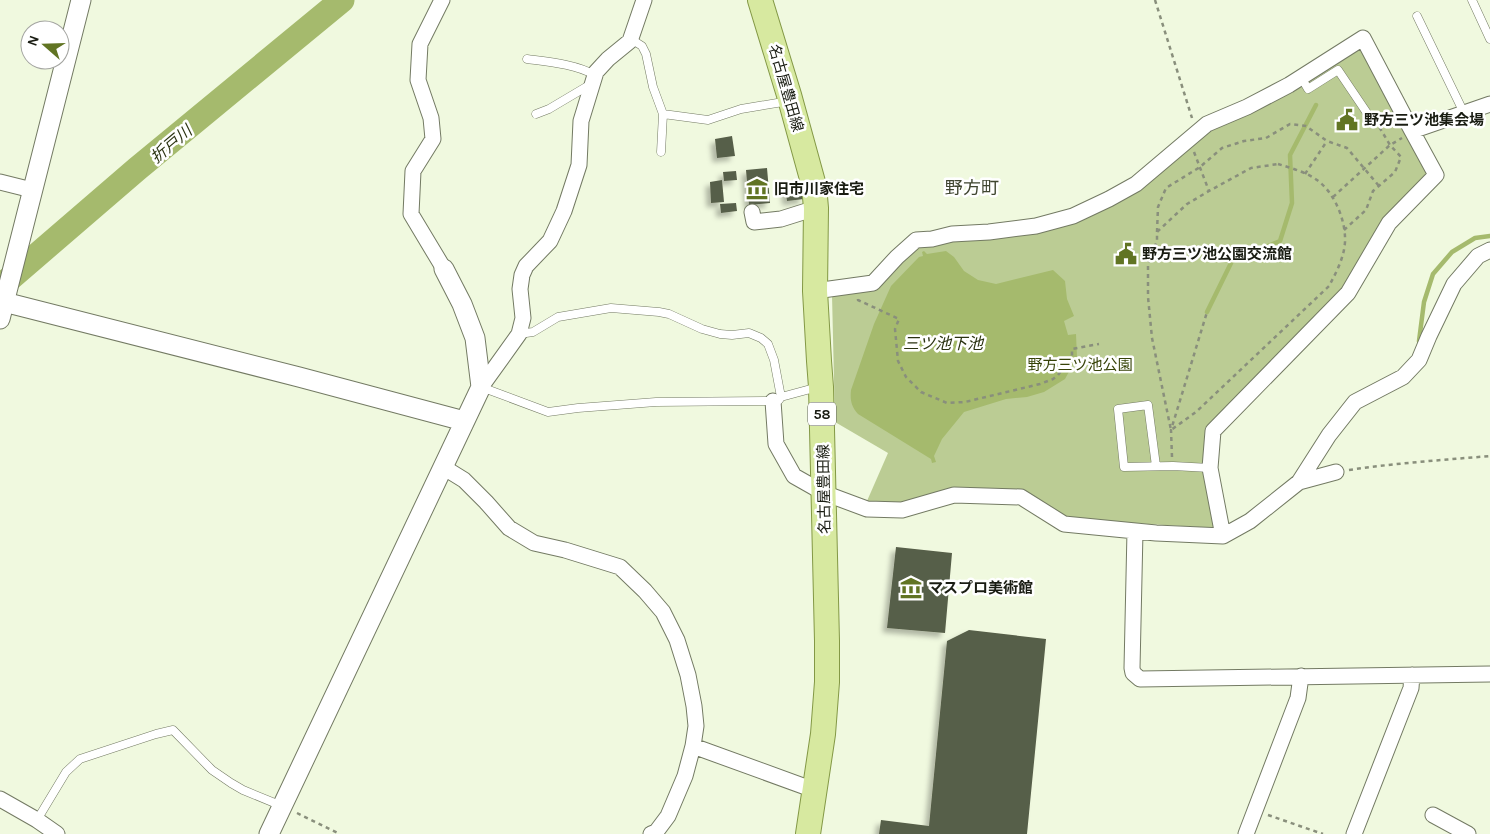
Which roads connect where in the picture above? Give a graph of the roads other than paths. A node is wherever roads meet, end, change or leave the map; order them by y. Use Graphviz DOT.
graph roads {
  1 [pos="81,0"];
  2 [pos="442,0"];
  3 [pos="644,0"];
  4 [pos="760,0"];
  5 [pos="1472,0"];
  6 [pos="1417,16"];
  7 [pos="631,39"];
  8 [pos="1490,39"];
  9 [pos="528,59"];
  10 [pos="1301,77"];
  11 [pos="594,81"];
  12 [pos="790,101"];
  13 [pos="1490,104"];
  14 [pos="1464,113"];
  15 [pos="536,114"];
  16 [pos="664,114"];
  17 [pos="1370,115"];
  18 [pos="1412,131"];
  19 [pos="661,152"];
  20 [pos="0,182"];
  21 [pos="32,190"];
  22 [pos="816,208"];
  23 [pos="752,212"];
  24 [pos="1490,250"];
  25 [pos="444,269"];
  26 [pos="815,291"];
  27 [pos="2,311"];
  28 [pos="519,334"];
  29 [pos="822,386"];
  30 [pos="481,387"];
  31 [pos="777,399"];
  32 [pos="464,421"];
  33 [pos="1156,466"];
  34 [pos="443,467"];
  35 [pos="1210,468"];
  36 [pos="1336,472"];
  37 [pos="1299,482"];
  38 [pos="824,493"];
  39 [pos="1135,531"];
  40 [pos="1223,536"];
  41 [pos="1490,674"];
  42 [pos="1412,675"];
  43 [pos="1301,676"];
  44 [pos="693,746"];
  45 [pos="814,790"];
  46 [pos="0,799"];
  47 [pos="282,806"];
  48 [pos="1433,815"];
  49 [pos="46,829"];
  50 [pos="269,834"];
  51 [pos="651,834"];
  52 [pos="808,834"];
  53 [pos="1246,834"];
  54 [pos="1354,834"];
  55 [pos="1468,834"];
  1 -- 21 [label="street"];
  2 -- 25 [label="street"];
  3 -- 7 [label="street"];
  4 -- 12 [label="main road, 名古屋豊田線 / 58"];
  5 -- 8 [label="lane"];
  6 -- 14 [label="lane"];
  7 -- 11 [label="street"];
  7 -- 16 [label="lane"];
  9 -- 11 [label="lane"];
  10 -- 17 [label="lane"];
  10 -- 18 [label="street"];
  10 -- 26 [label="street"];
  11 -- 15 [label="lane"];
  11 -- 28 [label="street"];
  12 -- 16 [label="lane"];
  12 -- 22 [label="main road, 名古屋豊田線 / 58"];
  13 -- 14 [label="street"];
  14 -- 18 [label="street"];
  16 -- 19 [label="lane"];
  18 -- 35 [label="street"];
  20 -- 21 [label="street"];
  21 -- 27 [label="street"];
  22 -- 23 [label="street"];
  22 -- 26 [label="main road, 名古屋豊田線 / 58"];
  24 -- 37 [label="street"];
  25 -- 30 [label="street"];
  26 -- 29 [label="main road, 名古屋豊田線 / 58"];
  27 -- 32 [label="street"];
  28 -- 30 [label="street"];
  28 -- 31 [label="lane"];
  29 -- 31 [label="lane"];
  29 -- 38 [label="main road, 名古屋豊田線 / 58"];
  30 -- 31 [label="lane"];
  30 -- 32 [label="street"];
  31 -- 38 [label="street"];
  32 -- 34 [label="street"];
  33 -- 33 [label="lane"];
  33 -- 35 [label="lane"];
  34 -- 44 [label="street"];
  34 -- 47 [label="street"];
  35 -- 40 [label="street"];
  36 -- 37 [label="street"];
  37 -- 40 [label="street"];
  38 -- 39 [label="street"];
  38 -- 45 [label="main road, 名古屋豊田線 / 58"];
  39 -- 40 [label="street"];
  39 -- 43 [label="street"];
  41 -- 42 [label="street"];
  42 -- 43 [label="street"];
  42 -- 54 [label="street"];
  43 -- 53 [label="street"];
  44 -- 45 [label="street"];
  44 -- 51 [label="street"];
  45 -- 52 [label="main road, 名古屋豊田線 / 58"];
  46 -- 49 [label="street"];
  47 -- 49 [label="lane"];
  47 -- 50 [label="street"];
  48 -- 55 [label="street"];
}
